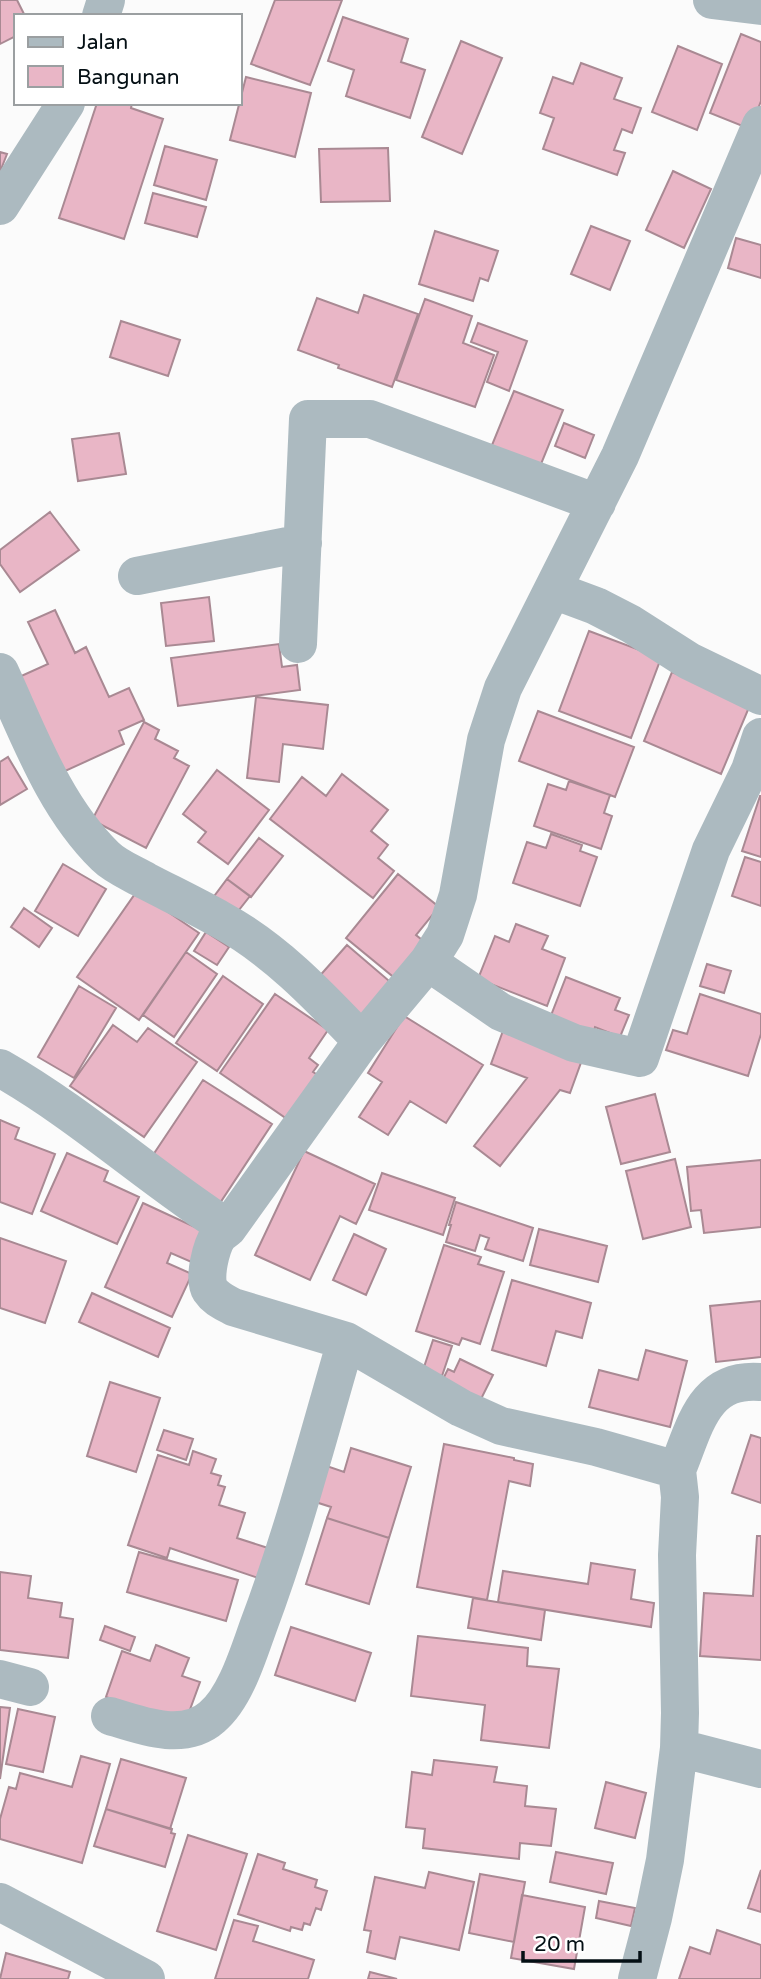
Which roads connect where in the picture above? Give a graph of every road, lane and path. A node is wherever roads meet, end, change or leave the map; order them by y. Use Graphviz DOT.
graph roads {
  1 [pos="712,0"];
  2 [pos="761,6"];
  3 [pos="65,105"];
  4 [pos="761,125"];
  5 [pos="0,206"];
  6 [pos="597,503"];
  7 [pos="303,543"];
  8 [pos="137,576"];
  9 [pos="553,590"];
  10 [pos="298,645"];
  11 [pos="0,672"];
  12 [pos="761,696"];
  13 [pos="761,737"];
  14 [pos="428,962"];
  15 [pos="362,1041"];
  16 [pos="0,1068"];
  17 [pos="228,1228"];
  18 [pos="346,1341"];
  19 [pos="761,1382"];
  20 [pos="677,1470"];
  21 [pos="110,1716"];
  22 [pos="679,1748"];
  23 [pos="761,1769"];
  24 [pos="0,1902"];
  25 [pos="146,1979"];
  26 [pos="637,1979"];
  1 -- 2 [label="street"];
  3 -- 5 [label="street"];
  4 -- 6 [label="street"];
  6 -- 7 [label="street"];
  6 -- 9 [label="street"];
  7 -- 8 [label="street"];
  7 -- 10 [label="street"];
  9 -- 12 [label="street"];
  9 -- 14 [label="street"];
  11 -- 15 [label="street"];
  13 -- 14 [label="street"];
  14 -- 15 [label="street"];
  15 -- 17 [label="street"];
  16 -- 17 [label="street"];
  17 -- 18 [label="street"];
  18 -- 20 [label="street"];
  18 -- 21 [label="street"];
  19 -- 20 [label="street"];
  20 -- 22 [label="street"];
  22 -- 23 [label="street"];
  22 -- 26 [label="street"];
  24 -- 25 [label="street"];
}
